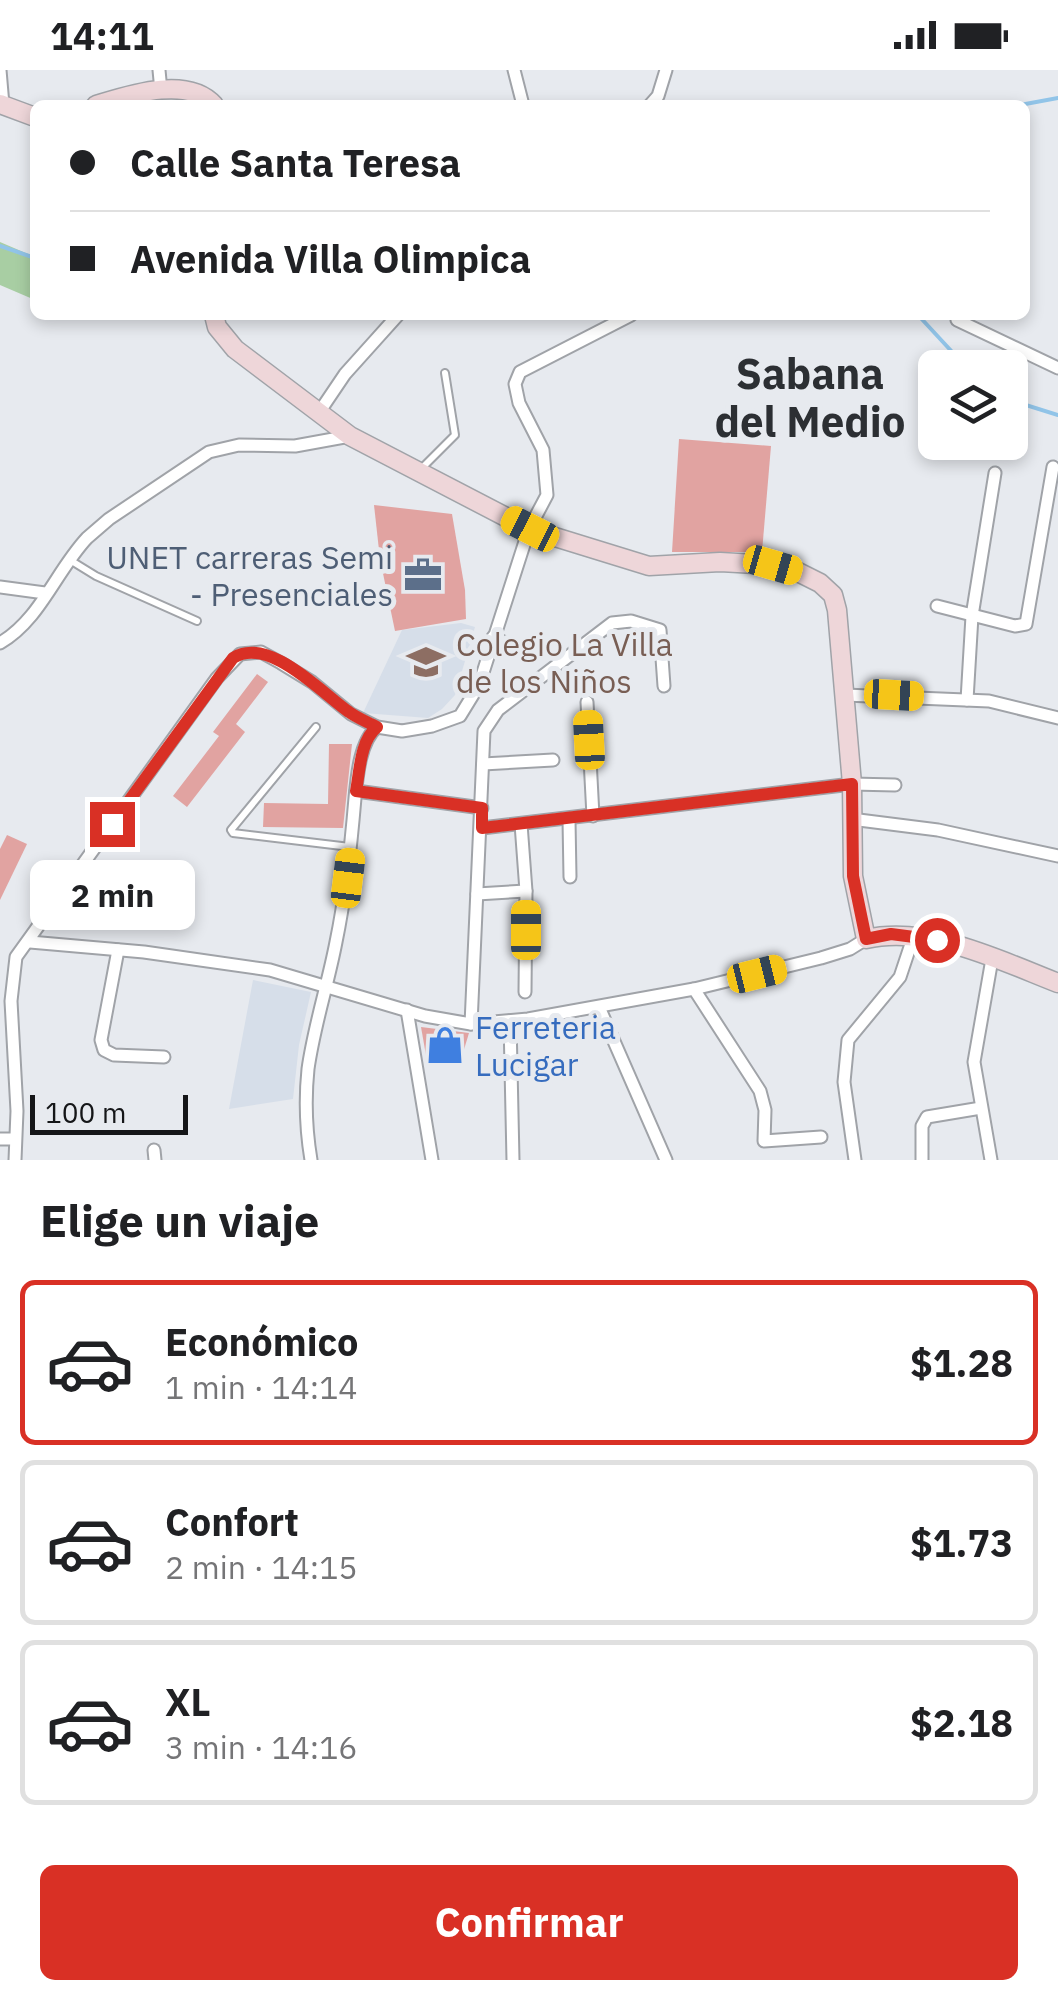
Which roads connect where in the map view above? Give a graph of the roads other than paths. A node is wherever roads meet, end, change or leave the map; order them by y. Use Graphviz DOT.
graph roads {
  1 [pos="0,70"];
  2 [pos="160,70"];
  3 [pos="514,70"];
  4 [pos="666,70"];
  5 [pos="160,91"];
  6 [pos="114,100"];
  7 [pos="207,100"];
  8 [pos="522,100"];
  9 [pos="654,100"];
  10 [pos="2,104"];
  11 [pos="30,114"];
  12 [pos="215,320"];
  13 [pos="394,320"];
  14 [pos="622,320"];
  15 [pos="957,320"];
  16 [pos="1058,368"];
  17 [pos="445,373"];
  18 [pos="320,412"];
  19 [pos="350,436"];
  20 [pos="1053,467"];
  21 [pos="418,473"];
  22 [pos="995,473"];
  23 [pos="530,529"];
  24 [pos="69,560"];
  25 [pos="0,586"];
  26 [pos="45,593"];
  27 [pos="937,606"];
  28 [pos="972,616"];
  29 [pos="197,621"];
  30 [pos="493,637"];
  31 [pos="0,643"];
  32 [pos="532,656"];
  33 [pos="664,686"];
  34 [pos="844,695"];
  35 [pos="967,700"];
  36 [pos="587,702"];
  37 [pos="1058,718"];
  38 [pos="316,727"];
  39 [pos="377,727"];
  40 [pos="552,760"];
  41 [pos="483,764"];
  42 [pos="852,784"];
  43 [pos="894,785"];
  44 [pos="356,791"];
  45 [pos="482,808"];
  46 [pos="593,816"];
  47 [pos="852,819"];
  48 [pos="569,820"];
  49 [pos="521,824"];
  50 [pos="482,828"];
  51 [pos="351,847"];
  52 [pos="1058,856"];
  53 [pos="570,877"];
  54 [pos="526,891"];
  55 [pos="478,894"];
  56 [pos="914,935"];
  57 [pos="866,939"];
  58 [pos="30,942"];
  59 [pos="118,950"];
  60 [pos="992,959"];
  61 [pos="1058,983"];
  62 [pos="326,986"];
  63 [pos="694,989"];
  64 [pos="525,992"];
  65 [pos="599,1007"];
  66 [pos="407,1010"];
  67 [pos="510,1021"];
  68 [pos="471,1024"];
  69 [pos="164,1057"];
  70 [pos="981,1108"];
  71 [pos="820,1137"];
  72 [pos="0,1139"];
  73 [pos="16,1139"];
  74 [pos="16,1160"];
  75 [pos="310,1160"];
  76 [pos="432,1160"];
  77 [pos="513,1160"];
  78 [pos="666,1160"];
  79 [pos="855,1160"];
  80 [pos="922,1160"];
  81 [pos="991,1160"];
  1 -- 10 [label="street"];
  2 -- 5 [label="street"];
  3 -- 8 [label="street"];
  4 -- 9 [label="street"];
  5 -- 6 [label="street"];
  5 -- 7 [label="street"];
  10 -- 11 [label="street"];
  12 -- 18 [label="street"];
  13 -- 18 [label="street"];
  14 -- 23 [label="street"];
  15 -- 16 [label="street"];
  17 -- 21 [label="lane"];
  18 -- 19 [label="street"];
  19 -- 21 [label="street"];
  19 -- 24 [label="street"];
  20 -- 28 [label="street"];
  21 -- 23 [label="street"];
  22 -- 28 [label="street"];
  23 -- 30 [label="street"];
  23 -- 34 [label="street"];
  24 -- 26 [label="street"];
  24 -- 29 [label="lane"];
  25 -- 26 [label="street"];
  26 -- 31 [label="street"];
  27 -- 28 [label="street"];
  28 -- 35 [label="street"];
  30 -- 32 [label="street"];
  30 -- 39 [label="street"];
  33 -- 41 [label="street"];
  34 -- 35 [label="street"];
  34 -- 42 [label="street"];
  35 -- 37 [label="street"];
  36 -- 46 [label="street"];
  38 -- 51 [label="lane"];
  39 -- 44 [label="street"];
  39 -- 58 [label="street"];
  40 -- 41 [label="street"];
  41 -- 45 [label="street"];
  42 -- 43 [label="street"];
  42 -- 46 [label="street"];
  42 -- 47 [label="street"];
  44 -- 45 [label="street"];
  44 -- 51 [label="street"];
  45 -- 50 [label="street"];
  46 -- 48 [label="street"];
  47 -- 52 [label="street"];
  47 -- 57 [label="street"];
  48 -- 49 [label="street"];
  48 -- 53 [label="street"];
  49 -- 50 [label="street"];
  49 -- 54 [label="street"];
  50 -- 55 [label="street"];
  51 -- 62 [label="street"];
  54 -- 55 [label="street"];
  54 -- 64 [label="street"];
  55 -- 68 [label="street"];
  56 -- 57 [label="street"];
  56 -- 60 [label="street"];
  56 -- 79 [label="street"];
  57 -- 63 [label="street"];
  58 -- 59 [label="street"];
  58 -- 73 [label="street"];
  59 -- 62 [label="street"];
  59 -- 69 [label="street"];
  60 -- 61 [label="street"];
  60 -- 70 [label="street"];
  62 -- 66 [label="street"];
  62 -- 75 [label="street"];
  63 -- 65 [label="street"];
  63 -- 71 [label="street"];
  65 -- 67 [label="street"];
  65 -- 78 [label="street"];
  66 -- 68 [label="street"];
  66 -- 76 [label="street"];
  67 -- 68 [label="street"];
  67 -- 77 [label="street"];
  70 -- 80 [label="street"];
  70 -- 81 [label="street"];
  72 -- 73 [label="street"];
  73 -- 74 [label="street"];
}
